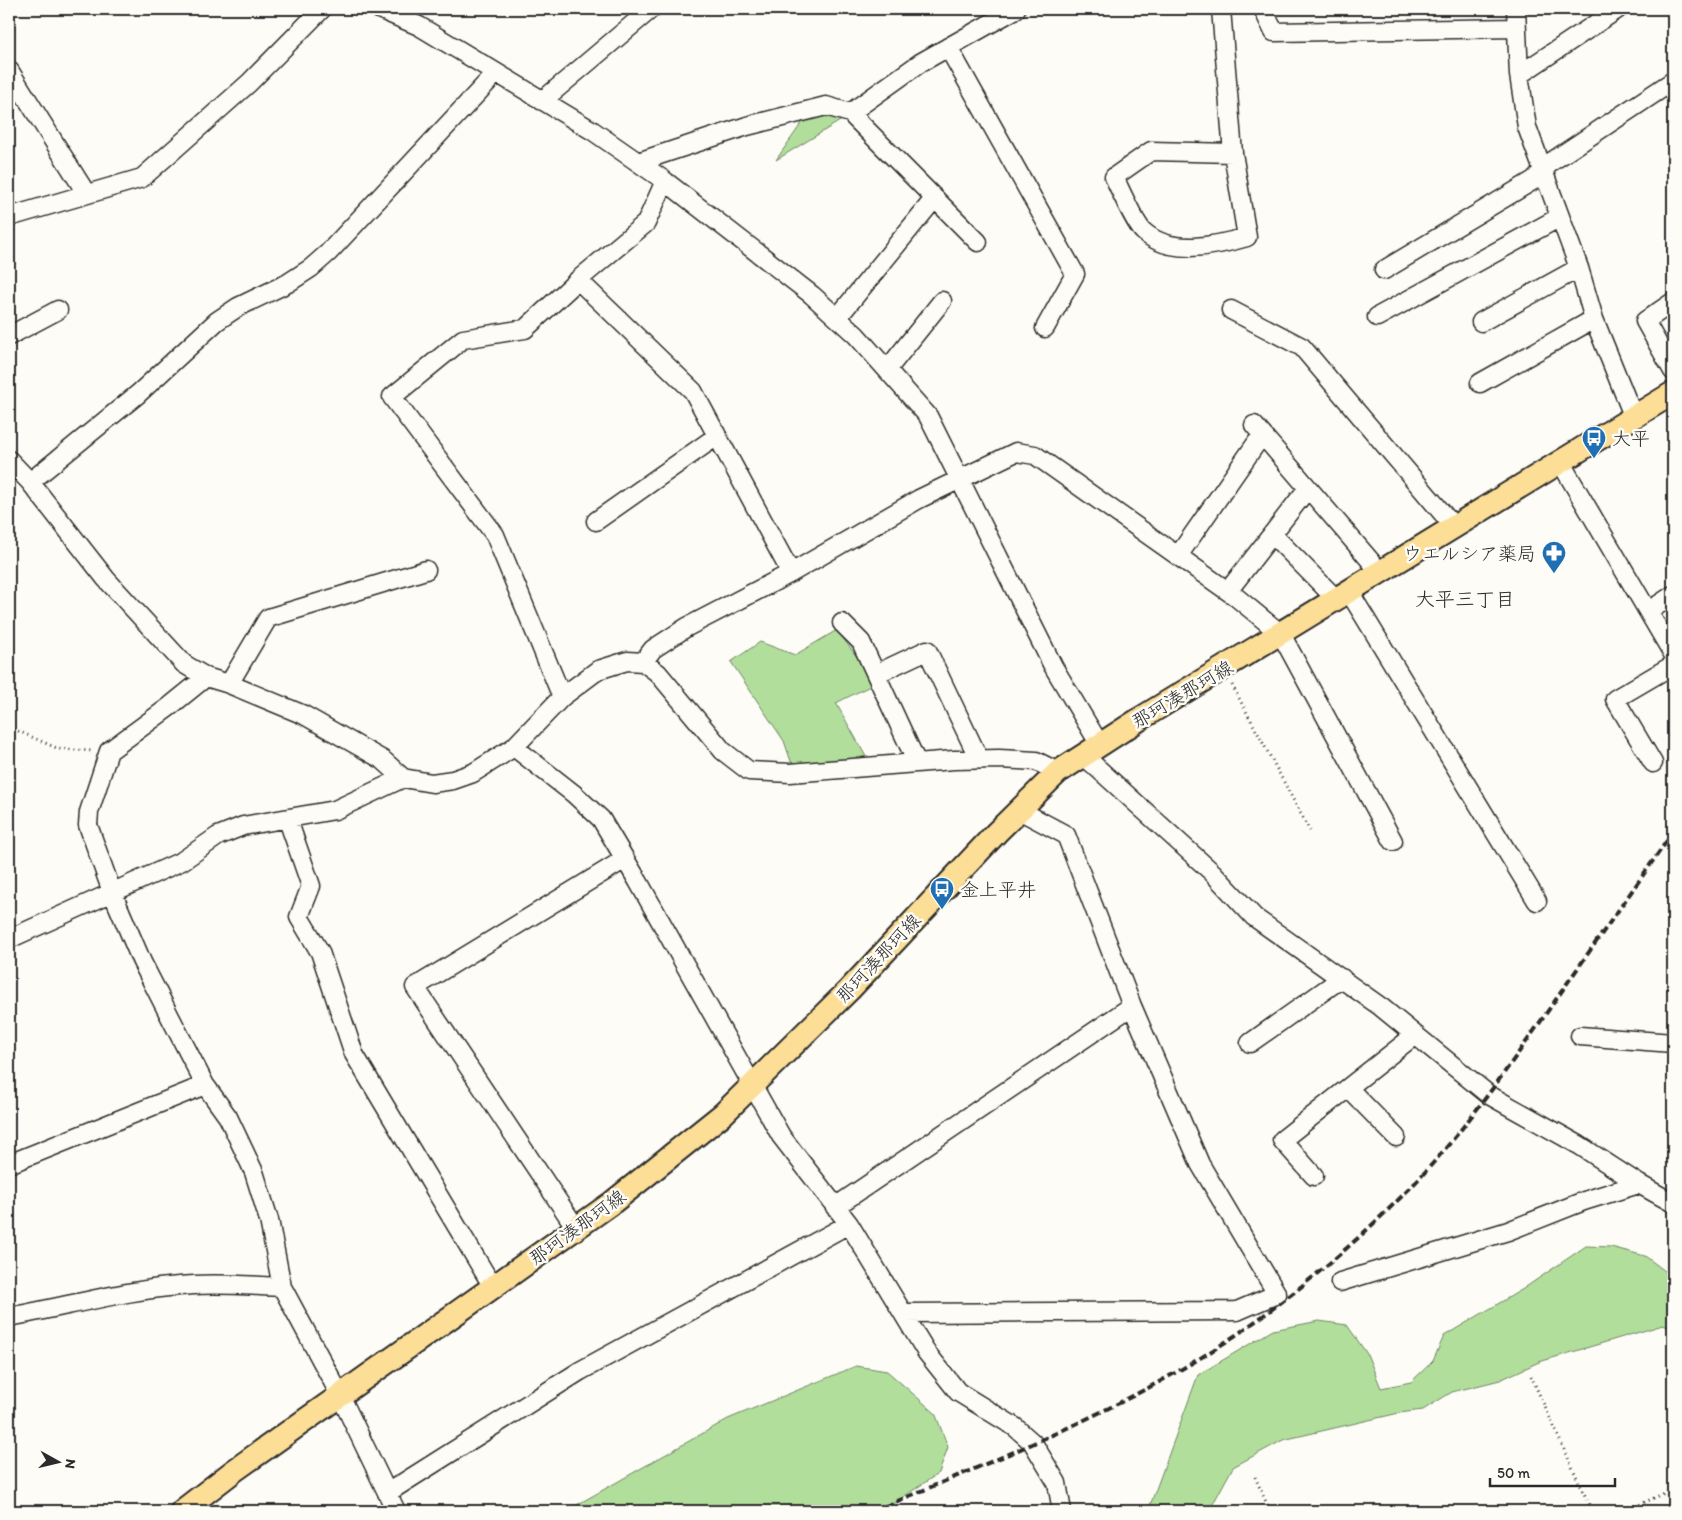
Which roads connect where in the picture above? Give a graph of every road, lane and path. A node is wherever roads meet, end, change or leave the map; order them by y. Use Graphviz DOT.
graph roads {
  1 [pos="322,9"];
  2 [pos="379,9"];
  3 [pos="651,9"];
  4 [pos="1016,9"];
  5 [pos="1221,9"];
  6 [pos="1264,9"];
  7 [pos="1618,9"];
  8 [pos="1517,14"];
  9 [pos="948,47"];
  10 [pos="9,70"];
  11 [pos="496,73"];
  12 [pos="1519,75"];
  13 [pos="1673,81"];
  14 [pos="542,100"];
  15 [pos="850,113"];
  16 [pos="1233,154"];
  17 [pos="638,162"];
  18 [pos="1544,171"];
  19 [pos="665,181"];
  20 [pos="86,193"];
  21 [pos="934,200"];
  22 [pos="9,217"];
  23 [pos="1560,217"];
  24 [pos="978,242"];
  25 [pos="1579,268"];
  26 [pos="1384,270"];
  27 [pos="578,280"];
  28 [pos="942,301"];
  29 [pos="1673,302"];
  30 [pos="58,310"];
  31 [pos="1231,310"];
  32 [pos="838,317"];
  33 [pos="1377,317"];
  34 [pos="1594,319"];
  35 [pos="1481,322"];
  36 [pos="1045,328"];
  37 [pos="9,336"];
  38 [pos="887,370"];
  39 [pos="1673,371"];
  40 [pos="1480,383"];
  41 [pos="1673,393"];
  42 [pos="1634,418"];
  43 [pos="717,436"];
  44 [pos="9,460"];
  45 [pos="1561,463"];
  46 [pos="961,479"];
  47 [pos="30,482"];
  48 [pos="1308,488"];
  49 [pos="596,522"];
  50 [pos="1455,528"];
  51 [pos="1272,534"];
  52 [pos="1178,556"];
  53 [pos="426,570"];
  54 [pos="791,573"];
  55 [pos="1381,573"];
  56 [pos="1228,591"];
  57 [pos="1673,595"];
  58 [pos="1343,597"];
  59 [pos="1649,611"];
  60 [pos="842,623"];
  61 [pos="1281,634"];
  62 [pos="1673,654"];
  63 [pos="643,662"];
  64 [pos="1673,665"];
  65 [pos="1224,669"];
  66 [pos="876,674"];
  67 [pos="206,677"];
  68 [pos="229,684"];
  69 [pos="562,697"];
  70 [pos="9,727"];
  71 [pos="514,747"];
  72 [pos="1092,750"];
  73 [pos="109,751"];
  74 [pos="979,759"];
  75 [pos="918,763"];
  76 [pos="1653,764"];
  77 [pos="1058,772"];
  78 [pos="403,778"];
  79 [pos="1019,810"];
  80 [pos="288,820"];
  81 [pos="1310,831"];
  82 [pos="1393,841"];
  83 [pos="625,859"];
  84 [pos="112,892"];
  85 [pos="1537,901"];
  86 [pos="9,939"];
  87 [pos="1342,978"];
  88 [pos="1132,1006"];
  89 [pos="1415,1035"];
  90 [pos="1580,1036"];
  91 [pos="1250,1043"];
  92 [pos="1673,1043"];
  93 [pos="205,1085"];
  94 [pos="755,1085"];
  95 [pos="1348,1088"];
  96 [pos="1396,1137"];
  97 [pos="9,1164"];
  98 [pos="1314,1176"];
  99 [pos="1639,1184"];
  100 [pos="1673,1202"];
  101 [pos="835,1207"];
  102 [pos="849,1224"];
  103 [pos="576,1228"];
  104 [pos="1340,1282"];
  105 [pos="282,1287"];
  106 [pos="493,1287"];
  107 [pos="904,1313"];
  108 [pos="9,1317"];
  109 [pos="1531,1376"];
  110 [pos="340,1394"];
  111 [pos="1255,1477"];
  112 [pos="1673,1489"];
  113 [pos="387,1493"];
  114 [pos="182,1511"];
  115 [pos="396,1511"];
  116 [pos="1062,1511"];
  117 [pos="1270,1511"];
  118 [pos="1592,1511"];
  119 [pos="1626,1511"];
  1 -- 20 [label="street"];
  2 -- 11 [label="street"];
  3 -- 14 [label="street"];
  4 -- 9 [label="street"];
  5 -- 16 [label="street"];
  6 -- 8 [label="street"];
  7 -- 12 [label="street"];
  8 -- 12 [label="street"];
  9 -- 15 [label="street"];
  9 -- 36 [label="street"];
  10 -- 20 [label="street"];
  11 -- 14 [label="street"];
  11 -- 47 [label="street"];
  12 -- 18 [label="street"];
  13 -- 18 [label="street"];
  14 -- 17 [label="street"];
  15 -- 17 [label="street"];
  15 -- 21 [label="street"];
  16 -- 16 [label="street"];
  17 -- 19 [label="street"];
  18 -- 23 [label="street"];
  18 -- 26 [label="street"];
  19 -- 27 [label="street"];
  19 -- 32 [label="street"];
  20 -- 22 [label="street"];
  21 -- 24 [label="street"];
  21 -- 32 [label="street"];
  23 -- 25 [label="street"];
  23 -- 33 [label="street"];
  25 -- 34 [label="street"];
  25 -- 35 [label="street"];
  27 -- 43 [label="street"];
  27 -- 69 [label="street"];
  28 -- 38 [label="street"];
  29 -- 39 [label="street"];
  30 -- 37 [label="street"];
  31 -- 50 [label="street"];
  32 -- 38 [label="street"];
  34 -- 40 [label="street"];
  34 -- 42 [label="street"];
  38 -- 46 [label="street"];
  41 -- 42 [label="main road, 那珂湊那珂線"];
  42 -- 45 [label="main road, 那珂湊那珂線"];
  43 -- 49 [label="street"];
  43 -- 54 [label="street"];
  44 -- 47 [label="street"];
  45 -- 50 [label="main road, 那珂湊那珂線"];
  45 -- 59 [label="street"];
  46 -- 52 [label="street"];
  46 -- 54 [label="street"];
  46 -- 72 [label="street"];
  47 -- 67 [label="street"];
  48 -- 51 [label="street"];
  48 -- 52 [label="street"];
  48 -- 55 [label="street"];
  50 -- 55 [label="main road, 那珂湊那珂線"];
  51 -- 56 [label="street"];
  51 -- 58 [label="street"];
  52 -- 56 [label="street"];
  53 -- 68 [label="street"];
  54 -- 63 [label="street"];
  55 -- 58 [label="main road, 那珂湊那珂線"];
  56 -- 61 [label="street"];
  57 -- 59 [label="street"];
  58 -- 61 [label="main road, 那珂湊那珂線"];
  58 -- 85 [label="street"];
  59 -- 62 [label="street"];
  60 -- 66 [label="street"];
  61 -- 65 [label="main road, 那珂湊那珂線"];
  61 -- 82 [label="street"];
  63 -- 69 [label="street"];
  63 -- 75 [label="street"];
  64 -- 76 [label="street"];
  65 -- 72 [label="main road, 那珂湊那珂線"];
  65 -- 81 [label="path"];
  66 -- 74 [label="street"];
  66 -- 75 [label="street"];
  67 -- 68 [label="street"];
  67 -- 73 [label="street"];
  68 -- 78 [label="street"];
  69 -- 71 [label="street"];
  70 -- 73 [label="path"];
  71 -- 78 [label="street"];
  71 -- 83 [label="street"];
  72 -- 77 [label="main road, 那珂湊那珂線"];
  72 -- 87 [label="street"];
  73 -- 84 [label="street"];
  74 -- 75 [label="street"];
  74 -- 77 [label="street"];
  77 -- 79 [label="main road, 那珂湊那珂線"];
  78 -- 80 [label="street"];
  79 -- 88 [label="street"];
  79 -- 94 [label="main road, 那珂湊那珂線"];
  80 -- 84 [label="street"];
  80 -- 106 [label="street"];
  83 -- 94 [label="street"];
  83 -- 103 [label="street"];
  84 -- 86 [label="street"];
  84 -- 93 [label="street"];
  87 -- 89 [label="street"];
  87 -- 91 [label="street"];
  88 -- 101 [label="street"];
  88 -- 107 [label="street"];
  89 -- 95 [label="street"];
  89 -- 99 [label="street"];
  90 -- 92 [label="street"];
  93 -- 97 [label="street"];
  93 -- 105 [label="street"];
  94 -- 101 [label="street"];
  94 -- 103 [label="main road, 那珂湊那珂線"];
  95 -- 96 [label="street"];
  95 -- 98 [label="street"];
  99 -- 100 [label="street"];
  99 -- 104 [label="street"];
  101 -- 102 [label="street"];
  102 -- 107 [label="street"];
  102 -- 113 [label="street"];
  103 -- 106 [label="main road, 那珂湊那珂線"];
  105 -- 108 [label="street"];
  105 -- 110 [label="street"];
  106 -- 110 [label="main road, 那珂湊那珂線"];
  107 -- 116 [label="street"];
  109 -- 118 [label="path"];
  110 -- 113 [label="street"];
  110 -- 114 [label="main road, 那珂湊那珂線"];
  111 -- 117 [label="path"];
  112 -- 119 [label="path"];
  113 -- 115 [label="street"];
}
